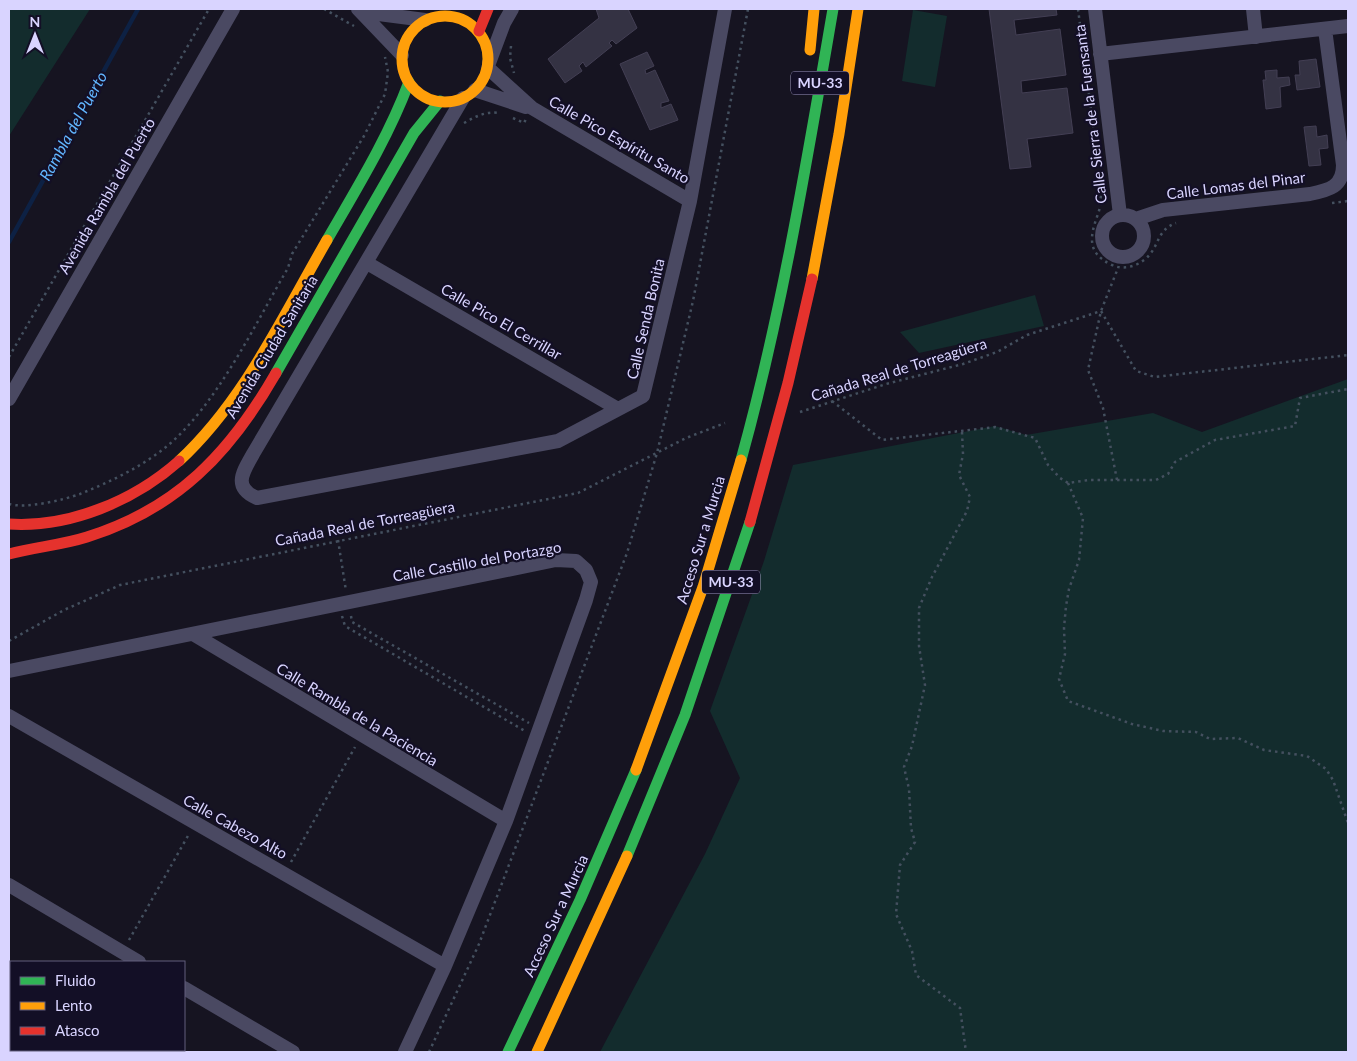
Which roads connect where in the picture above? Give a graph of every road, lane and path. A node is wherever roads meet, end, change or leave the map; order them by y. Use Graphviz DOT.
graph roads {
  1 [pos="209,9"];
  2 [pos="232,9"];
  3 [pos="324,9"];
  4 [pos="488,9"];
  5 [pos="512,9"];
  6 [pos="725,9"];
  7 [pos="748,9"];
  8 [pos="814,9"];
  9 [pos="833,9"];
  10 [pos="858,9"];
  11 [pos="1078,9"];
  12 [pos="1095,9"];
  13 [pos="1253,9"];
  14 [pos="361,10"];
  15 [pos="452,12"];
  16 [pos="425,20"];
  17 [pos="1348,26"];
  18 [pos="355,27"];
  19 [pos="867,27"];
  20 [pos="1325,29"];
  21 [pos="479,31"];
  22 [pos="1256,37"];
  23 [pos="511,41"];
  24 [pos="385,52"];
  25 [pos="1100,54"];
  26 [pos="402,55"];
  27 [pos="809,57"];
  28 [pos="488,66"];
  29 [pos="519,79"];
  30 [pos="409,82"];
  31 [pos="847,86"];
  32 [pos="469,94"];
  33 [pos="806,95"];
  34 [pos="440,102"];
  35 [pos="532,108"];
  36 [pos="459,130"];
  37 [pos="808,158"];
  38 [pos="690,201"];
  39 [pos="1348,201"];
  40 [pos="1328,204"];
  41 [pos="1120,215"];
  42 [pos="1136,219"];
  43 [pos="1180,221"];
  44 [pos="367,263"];
  45 [pos="1118,268"];
  46 [pos="1102,311"];
  47 [pos="1348,355"];
  48 [pos="9,357"];
  49 [pos="1348,389"];
  50 [pos="9,399"];
  51 [pos="832,401"];
  52 [pos="618,410"];
  53 [pos="800,412"];
  54 [pos="725,423"];
  55 [pos="962,432"];
  56 [pos="657,453"];
  57 [pos="1117,480"];
  58 [pos="1068,483"];
  59 [pos="9,504"];
  60 [pos="9,524"];
  61 [pos="338,540"];
  62 [pos="9,554"];
  63 [pos="344,604"];
  64 [pos="193,634"];
  65 [pos="9,640"];
  66 [pos="9,671"];
  67 [pos="9,716"];
  68 [pos="538,734"];
  69 [pos="559,735"];
  70 [pos="360,736"];
  71 [pos="506,821"];
  72 [pos="1348,823"];
  73 [pos="195,824"];
  74 [pos="284,873"];
  75 [pos="9,885"];
  76 [pos="122,952"];
  77 [pos="137,961"];
  78 [pos="445,966"];
  79 [pos="185,989"];
  80 [pos="293,1052"];
  81 [pos="405,1052"];
  82 [pos="429,1052"];
  83 [pos="508,1052"];
  84 [pos="536,1052"];
  85 [pos="966,1052"];
  1 -- 48 [label="path"];
  2 -- 50 [label="street, Avenida Rambla del Puerto"];
  3 -- 18 [label="path"];
  4 -- 21 [label="main road"];
  5 -- 28 [label="street"];
  6 -- 38 [label="street, Calle Senda Bonita"];
  7 -- 56 [label="path"];
  8 -- 27 [label="main road"];
  9 -- 37 [label="main road, Acceso Sur a Murcia / MU-33"];
  10 -- 31 [label="main road, MU-33"];
  11 -- 45 [label="path"];
  12 -- 25 [label="street, Calle Sierra de la Fuensanta"];
  13 -- 22 [label="street"];
  14 -- 16 [label="street"];
  14 -- 26 [label="street"];
  15 -- 16 [label="main road"];
  15 -- 21 [label="main road"];
  16 -- 26 [label="main road"];
  17 -- 20 [label="street"];
  19 -- 31 [label="main road"];
  20 -- 22 [label="street"];
  20 -- 42 [label="street, Calle Lomas del Pinar"];
  21 -- 28 [label="main road"];
  22 -- 25 [label="street"];
  23 -- 29 [label="path"];
  24 -- 59 [label="path"];
  25 -- 41 [label="street, Calle Sierra de la Fuensanta"];
  26 -- 30 [label="main road"];
  28 -- 32 [label="main road"];
  28 -- 35 [label="street, Calle Pico Espíritu Santo"];
  30 -- 34 [label="main road"];
  30 -- 60 [label="main road, Avenida Ciudad Sanitaria"];
  31 -- 84 [label="main road, MU-33"];
  32 -- 34 [label="main road"];
  32 -- 35 [label="street, Calle Pico Espíritu Santo"];
  32 -- 44 [label="street"];
  33 -- 37 [label="main road"];
  34 -- 62 [label="main road, Avenida Ciudad Sanitaria"];
  35 -- 36 [label="path"];
  35 -- 38 [label="street, Calle Pico Espíritu Santo"];
  37 -- 83 [label="main road, Acceso Sur a Murcia / MU-33"];
  38 -- 52 [label="street, Calle Senda Bonita"];
  39 -- 40 [label="path"];
  41 -- 42 [label="street"];
  41 -- 42 [label="street"];
  43 -- 45 [label="path"];
  44 -- 52 [label="street, Calle Pico El Cerrillar"];
  44 -- 52 [label="street, Calle Senda Bonita"];
  45 -- 46 [label="path"];
  46 -- 47 [label="path"];
  46 -- 51 [label="path, Cañada Real de Torreagüera"];
  46 -- 57 [label="path"];
  49 -- 57 [label="path"];
  51 -- 53 [label="path, Cañada Real de Torreagüera"];
  51 -- 55 [label="path"];
  54 -- 56 [label="path, Cañada Real de Torreagüera"];
  55 -- 58 [label="path"];
  55 -- 85 [label="path"];
  56 -- 61 [label="path, Cañada Real de Torreagüera"];
  56 -- 69 [label="path"];
  57 -- 58 [label="path"];
  58 -- 72 [label="path"];
  61 -- 63 [label="path"];
  61 -- 65 [label="path, Cañada Real de Torreagüera"];
  63 -- 64 [label="street, Calle Castillo del Portazgo"];
  63 -- 68 [label="path"];
  63 -- 68 [label="path"];
  63 -- 68 [label="street, Calle Castillo del Portazgo"];
  64 -- 66 [label="street, Calle Castillo del Portazgo"];
  64 -- 70 [label="street, Calle Rambla de la Paciencia"];
  67 -- 73 [label="street, Calle Cabezo Alto"];
  68 -- 69 [label="path"];
  68 -- 71 [label="street, Calle Castillo del Portazgo"];
  69 -- 82 [label="path"];
  70 -- 71 [label="street, Calle Rambla de la Paciencia"];
  70 -- 74 [label="path"];
  71 -- 78 [label="street, Calle Castillo del Portazgo"];
  73 -- 74 [label="street, Calle Cabezo Alto"];
  73 -- 76 [label="path"];
  74 -- 78 [label="street, Calle Cabezo Alto"];
  75 -- 76 [label="street"];
  76 -- 77 [label="street"];
  78 -- 81 [label="street, Calle Castillo del Portazgo"];
  79 -- 80 [label="street"];
}
